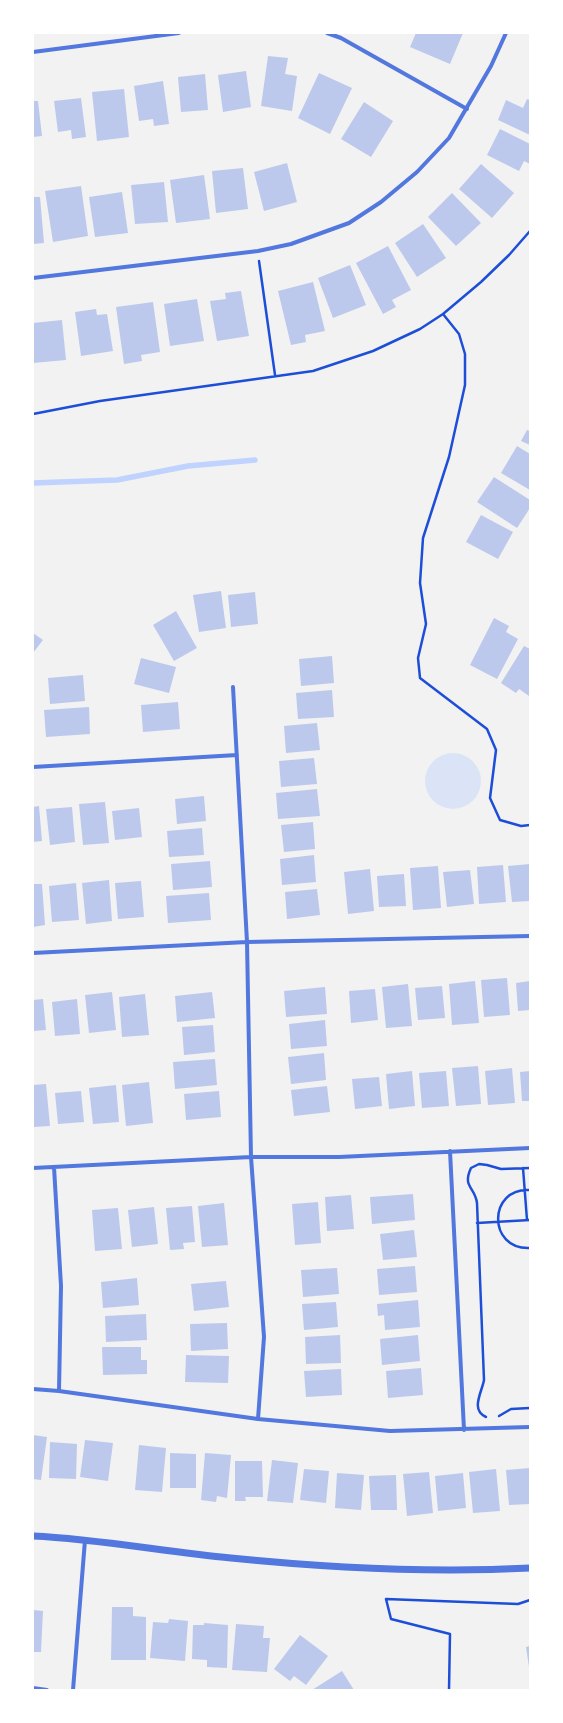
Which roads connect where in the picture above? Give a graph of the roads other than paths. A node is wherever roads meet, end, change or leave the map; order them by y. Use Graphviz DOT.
graph roads {
  1 [pos="179,33"];
  2 [pos="327,33"];
  3 [pos="506,33"];
  4 [pos="33,52"];
  5 [pos="467,109"];
  6 [pos="33,278"];
  7 [pos="233,687"];
  8 [pos="237,755"];
  9 [pos="33,767"];
  10 [pos="530,936"];
  11 [pos="247,942"];
  12 [pos="33,953"];
  13 [pos="530,1148"];
  14 [pos="450,1151"];
  15 [pos="251,1158"];
  16 [pos="54,1167"];
  17 [pos="33,1168"];
  18 [pos="33,1389"];
  19 [pos="59,1391"];
  20 [pos="258,1419"];
  21 [pos="530,1427"];
  22 [pos="464,1430"];
  23 [pos="33,1536"];
  24 [pos="85,1539"];
  25 [pos="530,1568"];
  26 [pos="33,1688"];
  27 [pos="47,1690"];
  28 [pos="73,1690"];
  1 -- 4 [label="street"];
  2 -- 5 [label="street"];
  3 -- 5 [label="street"];
  5 -- 6 [label="street"];
  7 -- 8 [label="street"];
  8 -- 9 [label="street"];
  8 -- 11 [label="street"];
  10 -- 11 [label="street"];
  11 -- 12 [label="street"];
  11 -- 15 [label="street"];
  13 -- 14 [label="street"];
  14 -- 15 [label="street"];
  14 -- 22 [label="street"];
  15 -- 16 [label="street"];
  15 -- 20 [label="street"];
  16 -- 17 [label="street"];
  16 -- 19 [label="street"];
  18 -- 19 [label="street"];
  19 -- 20 [label="street"];
  20 -- 22 [label="street"];
  21 -- 22 [label="street"];
  23 -- 24 [label="street"];
  24 -- 25 [label="street"];
  24 -- 28 [label="street"];
  26 -- 27 [label="street"];
}
